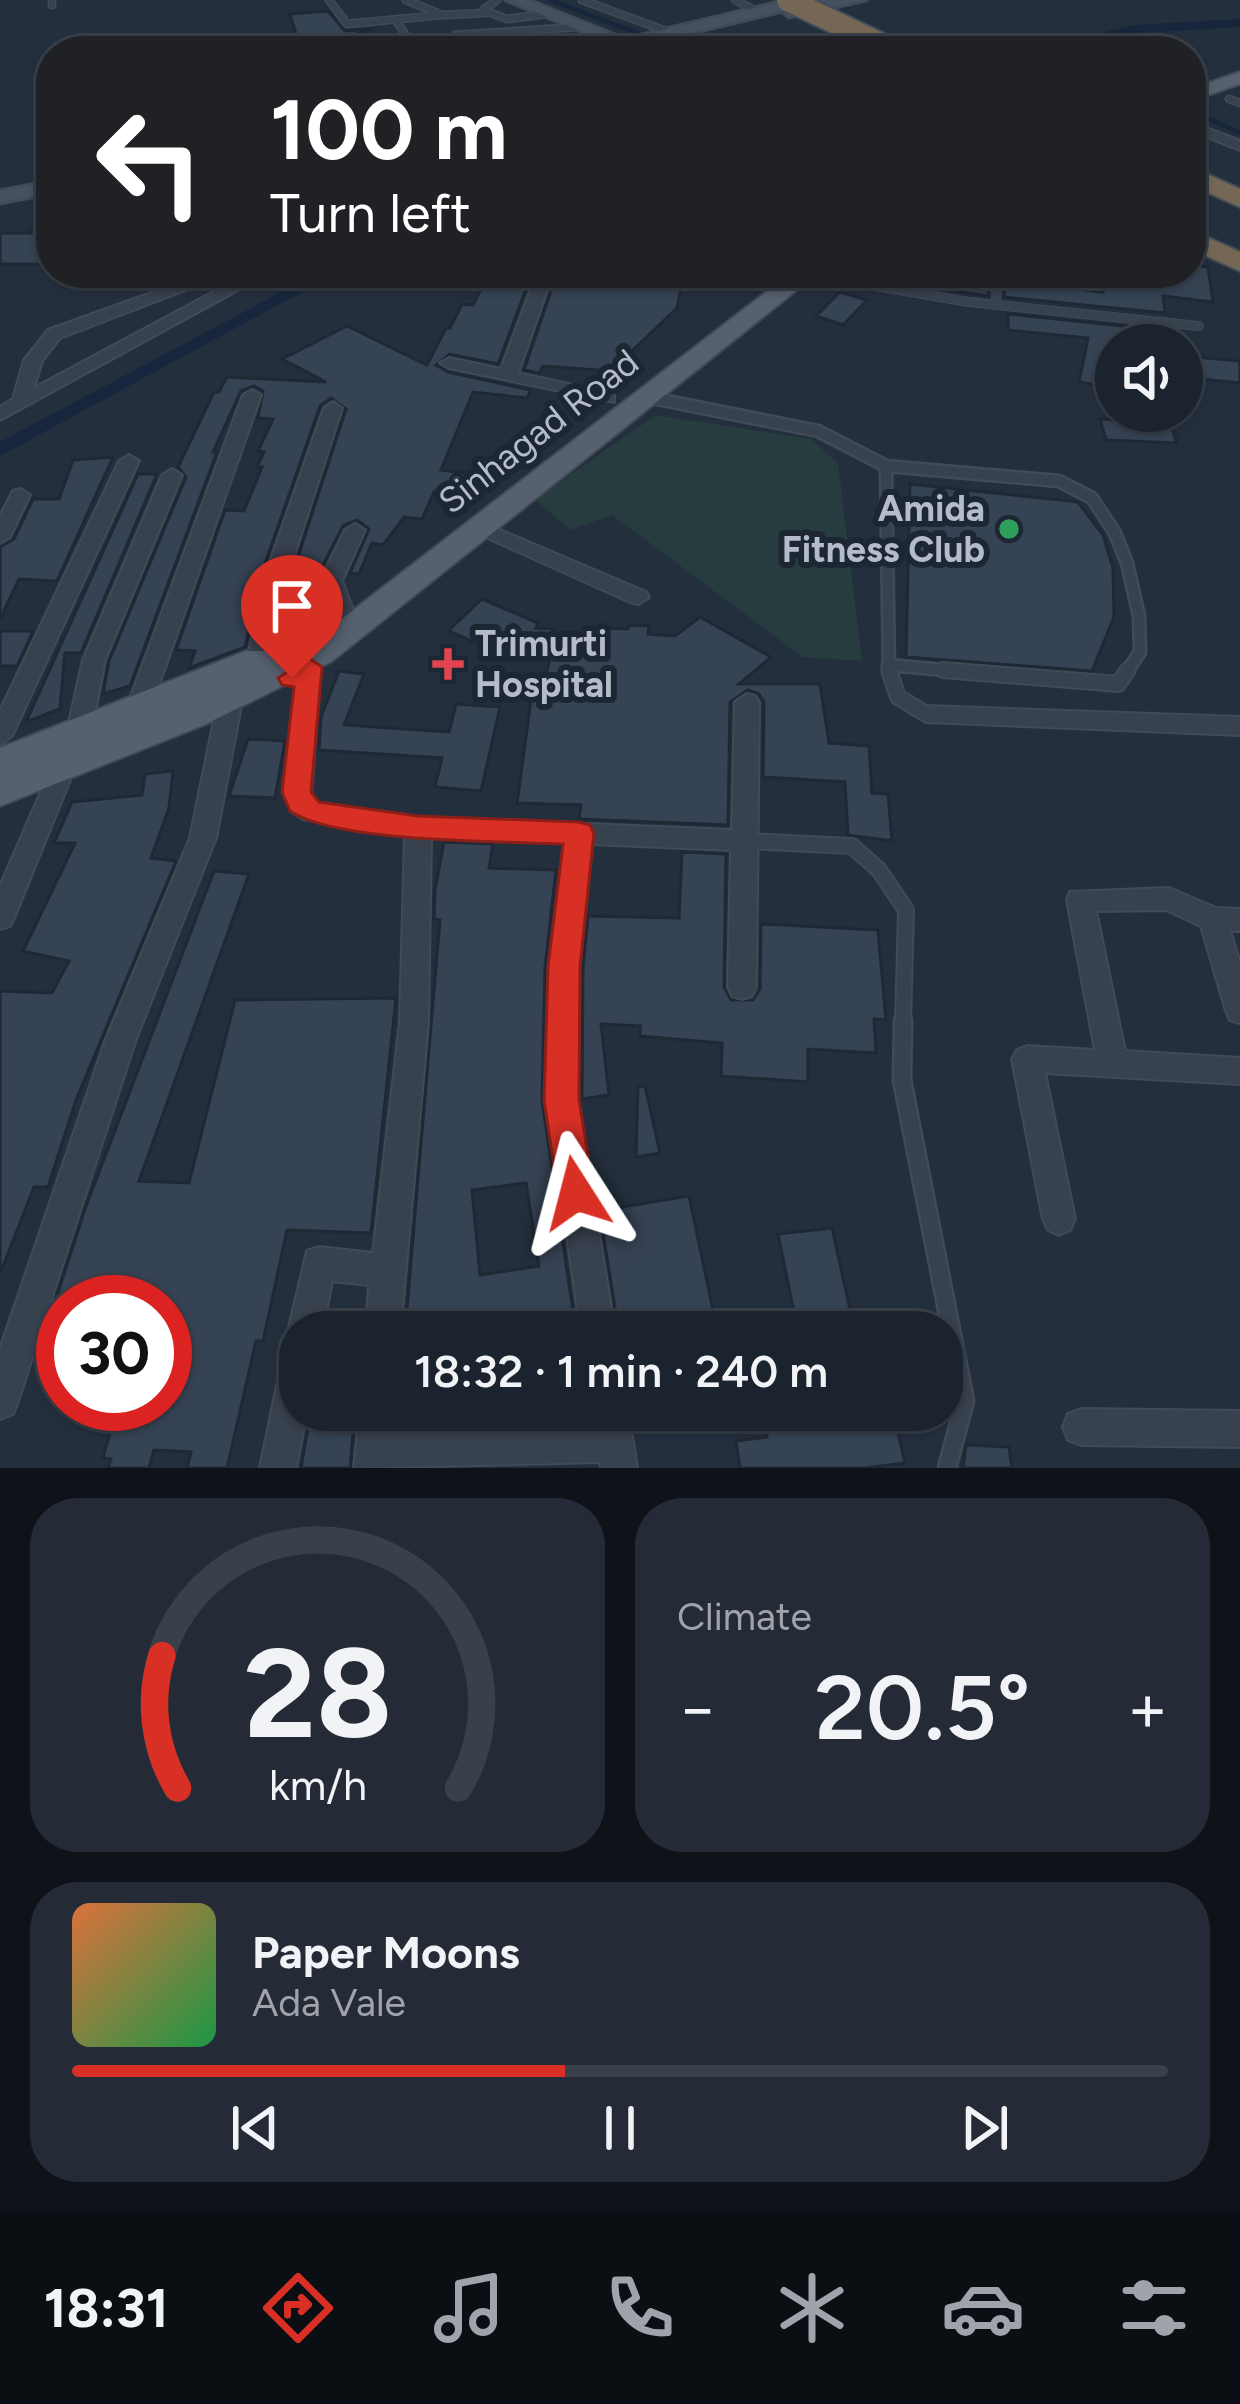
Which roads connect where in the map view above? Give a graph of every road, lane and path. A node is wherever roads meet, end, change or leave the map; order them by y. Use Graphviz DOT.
graph roads {
  1 [pos="329,0"];
  2 [pos="406,0"];
  3 [pos="497,0"];
  4 [pos="514,0"];
  5 [pos="582,0"];
  6 [pos="735,0"];
  7 [pos="788,0"];
  8 [pos="807,0"];
  9 [pos="858,0"];
  10 [pos="756,9"];
  11 [pos="486,13"];
  12 [pos="547,14"];
  13 [pos="442,15"];
  14 [pos="396,20"];
  15 [pos="578,27"];
  16 [pos="674,34"];
  17 [pos="454,35"];
  18 [pos="406,36"];
  19 [pos="598,36"];
  20 [pos="664,36"];
  21 [pos="679,36"];
  22 [pos="824,36"];
  23 [pos="864,36"];
  24 [pos="1240,78"];
  25 [pos="1213,100"];
  26 [pos="1206,132"];
  27 [pos="1240,146"];
  28 [pos="1206,182"];
  29 [pos="36,190"];
  30 [pos="0,197"];
  31 [pos="1240,199"];
  32 [pos="1206,200"];
  33 [pos="1240,217"];
  34 [pos="1206,226"];
  35 [pos="1206,242"];
  36 [pos="1236,251"];
  37 [pos="181,288"];
  38 [pos="233,288"];
  39 [pos="540,288"];
  40 [pos="758,288"];
  41 [pos="788,288"];
  42 [pos="895,288"];
  43 [pos="997,288"];
  44 [pos="996,304"];
  45 [pos="1181,324"];
  46 [pos="449,363"];
  47 [pos="508,375"];
  48 [pos="252,395"];
  49 [pos="646,396"];
  50 [pos="608,398"];
  51 [pos="22,401"];
  52 [pos="333,408"];
  53 [pos="0,414"];
  54 [pos="129,461"];
  55 [pos="886,466"];
  56 [pos="172,475"];
  57 [pos="20,495"];
  58 [pos="479,527"];
  59 [pos="355,530"];
  60 [pos="0,537"];
  61 [pos="638,597"];
  62 [pos="344,615"];
  63 [pos="314,655"];
  64 [pos="258,659"];
  65 [pos="889,665"];
  66 [pos="747,702"];
  67 [pos="139,707"];
  68 [pos="204,708"];
  69 [pos="926,714"];
  70 [pos="1240,726"];
  71 [pos="79,732"];
  72 [pos="0,736"];
  73 [pos="0,764"];
  74 [pos="0,776"];
  75 [pos="58,781"];
  76 [pos="0,792"];
  77 [pos="0,804"];
  78 [pos="418,827"];
  79 [pos="579,833"];
  80 [pos="747,841"];
  81 [pos="0,918"];
  82 [pos="1227,919"];
  83 [pos="742,987"];
  84 [pos="1240,1011"];
  85 [pos="1112,1064"];
  86 [pos="1240,1071"];
  87 [pos="1059,1219"];
  88 [pos="388,1270"];
  89 [pos="309,1311"];
  90 [pos="385,1311"];
  91 [pos="595,1311"];
  92 [pos="0,1401"];
  93 [pos="1081,1427"];
  94 [pos="1240,1429"];
  95 [pos="285,1431"];
  96 [pos="615,1441"];
  97 [pos="374,1458"];
  98 [pos="278,1468"];
  99 [pos="947,1468"];
  1 -- 14 [label="lane"];
  2 -- 13 [label="lane"];
  3 -- 11 [label="lane"];
  4 -- 12 [label="street"];
  5 -- 16 [label="lane"];
  6 -- 10 [label="lane"];
  7 -- 23 [label="highway, bridge"];
  8 -- 10 [label="street"];
  9 -- 10 [label="street"];
  10 -- 16 [label="street"];
  10 -- 22 [label="highway"];
  11 -- 12 [label="lane"];
  11 -- 13 [label="lane"];
  12 -- 15 [label="street"];
  13 -- 14 [label="lane"];
  14 -- 18 [label="lane"];
  15 -- 17 [label="lane"];
  15 -- 19 [label="street"];
  16 -- 20 [label="street"];
  16 -- 21 [label="lane"];
  24 -- 25 [label="main road"];
  26 -- 27 [label="street"];
  28 -- 31 [label="highway"];
  29 -- 30 [label="street"];
  32 -- 33 [label="highway"];
  34 -- 36 [label="highway"];
  35 -- 36 [label="highway"];
  37 -- 51 [label="street"];
  38 -- 51 [label="street"];
  39 -- 47 [label="street"];
  40 -- 50 [label="main road, Sinhagad Road"];
  41 -- 49 [label="main road, Sinhagad Road"];
  42 -- 44 [label="lane"];
  43 -- 44 [label="lane"];
  44 -- 45 [label="lane"];
  46 -- 47 [label="street"];
  47 -- 50 [label="street"];
  48 -- 67 [label="street"];
  49 -- 55 [label="lane"];
  49 -- 58 [label="main road, Sinhagad Road"];
  50 -- 62 [label="main road, Sinhagad Road"];
  51 -- 53 [label="street"];
  52 -- 64 [label="street"];
  54 -- 72 [label="street"];
  55 -- 65 [label="lane"];
  55 -- 65 [label="lane"];
  56 -- 71 [label="street"];
  57 -- 60 [label="street"];
  58 -- 61 [label="street"];
  58 -- 63 [label="main road, Sinhagad Road"];
  59 -- 62 [label="street"];
  62 -- 63 [label="main road, Sinhagad Road"];
  63 -- 64 [label="main road"];
  63 -- 68 [label="main road"];
  63 -- 78 [label="street"];
  64 -- 67 [label="main road"];
  65 -- 69 [label="lane"];
  66 -- 80 [label="street"];
  67 -- 71 [label="main road"];
  68 -- 74 [label="main road"];
  68 -- 75 [label="main road"];
  68 -- 76 [label="main road"];
  68 -- 92 [label="street"];
  69 -- 70 [label="street"];
  71 -- 73 [label="main road"];
  75 -- 77 [label="main road"];
  75 -- 81 [label="street"];
  78 -- 79 [label="street"];
  78 -- 88 [label="street"];
  79 -- 80 [label="street"];
  79 -- 91 [label="street"];
  80 -- 83 [label="street"];
  80 -- 99 [label="lane"];
  82 -- 84 [label="street"];
  82 -- 85 [label="street"];
  85 -- 86 [label="street"];
  85 -- 87 [label="street"];
  88 -- 89 [label="street"];
  88 -- 90 [label="street"];
  93 -- 94 [label="street"];
  95 -- 98 [label="street"];
  96 -- 97 [label="street"];
}
